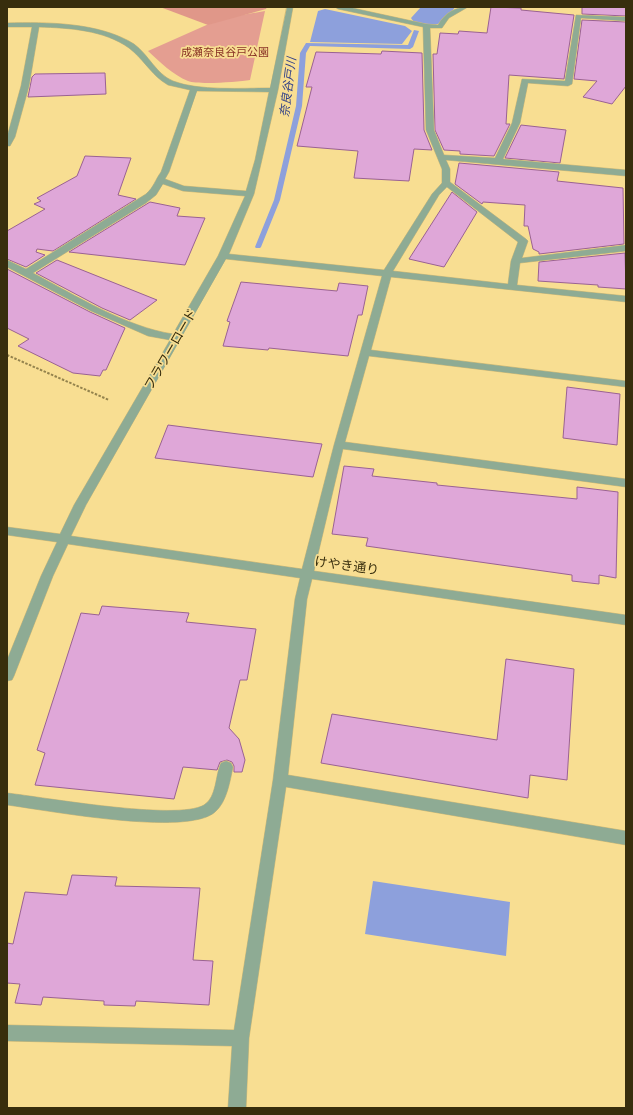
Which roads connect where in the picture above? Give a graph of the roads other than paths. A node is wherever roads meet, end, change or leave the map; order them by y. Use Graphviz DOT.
graph roads {
  1 [pos="290,7"];
  2 [pos="338,7"];
  3 [pos="465,7"];
  4 [pos="626,19"];
  5 [pos="36,24"];
  6 [pos="7,25"];
  7 [pos="426,26"];
  8 [pos="194,88"];
  9 [pos="274,90"];
  10 [pos="7,144"];
  11 [pos="442,157"];
  12 [pos="498,161"];
  13 [pos="626,173"];
  14 [pos="159,180"];
  15 [pos="446,183"];
  16 [pos="250,194"];
  17 [pos="626,248"];
  18 [pos="223,256"];
  19 [pos="516,261"];
  20 [pos="7,263"];
  21 [pos="26,273"];
  22 [pos="387,273"];
  23 [pos="512,286"];
  24 [pos="626,299"];
  25 [pos="177,338"];
  26 [pos="364,352"];
  27 [pos="626,384"];
  28 [pos="339,445"];
  29 [pos="626,483"];
  30 [pos="7,531"];
  31 [pos="21,533"];
  32 [pos="64,539"];
  33 [pos="7,541"];
  34 [pos="307,575"];
  35 [pos="626,620"];
  36 [pos="7,676"];
  37 [pos="226,767"];
  38 [pos="280,780"];
  39 [pos="7,799"];
  40 [pos="626,838"];
  41 [pos="7,1033"];
  42 [pos="241,1038"];
  43 [pos="237,1108"];
  1 -- 9 [label="street, フラワーロード"];
  2 -- 7 [label="street"];
  3 -- 7 [label="street"];
  4 -- 12 [label="street"];
  5 -- 6 [label="street"];
  5 -- 8 [label="street"];
  5 -- 10 [label="street"];
  7 -- 11 [label="street"];
  8 -- 9 [label="street"];
  8 -- 14 [label="street"];
  9 -- 16 [label="street, フラワーロード"];
  11 -- 12 [label="street"];
  11 -- 15 [label="street"];
  12 -- 13 [label="street"];
  14 -- 16 [label="street"];
  14 -- 21 [label="street"];
  15 -- 19 [label="street"];
  15 -- 22 [label="street"];
  16 -- 18 [label="street, フラワーロード"];
  17 -- 19 [label="street"];
  18 -- 22 [label="street"];
  18 -- 25 [label="street, フラワーロード"];
  19 -- 23 [label="street"];
  20 -- 21 [label="street"];
  21 -- 25 [label="street"];
  22 -- 23 [label="street"];
  22 -- 26 [label="street"];
  23 -- 24 [label="street"];
  25 -- 32 [label="street, フラワーロード"];
  26 -- 27 [label="street"];
  26 -- 28 [label="street"];
  28 -- 29 [label="street"];
  28 -- 34 [label="street"];
  30 -- 31 [label="street, けやき通り"];
  31 -- 32 [label="street, けやき通り"];
  31 -- 33 [label="street"];
  32 -- 34 [label="street, けやき通り"];
  32 -- 36 [label="street, フラワーロード"];
  34 -- 35 [label="street, けやき通り"];
  34 -- 38 [label="street"];
  37 -- 39 [label="street"];
  38 -- 40 [label="street"];
  38 -- 42 [label="street"];
  41 -- 42 [label="street"];
  42 -- 43 [label="street"];
}
